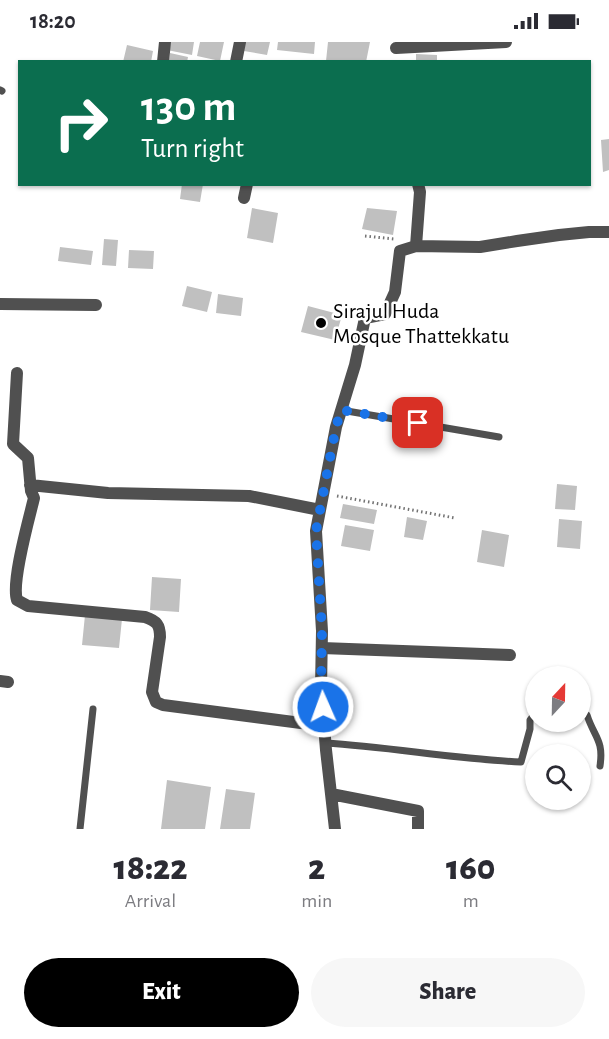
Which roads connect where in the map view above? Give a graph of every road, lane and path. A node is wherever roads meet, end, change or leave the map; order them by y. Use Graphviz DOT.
graph roads {
  1 [pos="165,42"];
  2 [pos="240,42"];
  3 [pos="506,42"];
  4 [pos="396,45"];
  5 [pos="163,60"];
  6 [pos="236,60"];
  7 [pos="394,60"];
  8 [pos="247,186"];
  9 [pos="418,186"];
  10 [pos="244,198"];
  11 [pos="609,232"];
  12 [pos="365,236"];
  13 [pos="416,244"];
  14 [pos="0,304"];
  15 [pos="96,305"];
  16 [pos="17,373"];
  17 [pos="341,410"];
  18 [pos="499,437"];
  19 [pos="30,484"];
  20 [pos="323,494"];
  21 [pos="320,510"];
  22 [pos="455,518"];
  23 [pos="322,648"];
  24 [pos="510,655"];
  25 [pos="93,709"];
  26 [pos="324,726"];
  27 [pos="591,727"];
  28 [pos="529,732"];
  29 [pos="325,742"];
  30 [pos="600,766"];
  31 [pos="331,794"];
  32 [pos="80,829"];
  33 [pos="335,829"];
  34 [pos="418,829"];
  1 -- 5 [label="street"];
  2 -- 6 [label="street"];
  3 -- 4 [label="street"];
  4 -- 7 [label="street"];
  8 -- 10 [label="street"];
  9 -- 13 [label="street"];
  11 -- 13 [label="street"];
  12 -- 13 [label="path"];
  13 -- 17 [label="street"];
  14 -- 15 [label="street"];
  16 -- 19 [label="street"];
  17 -- 18 [label="lane"];
  17 -- 20 [label="street"];
  19 -- 21 [label="street"];
  19 -- 26 [label="street"];
  20 -- 21 [label="street"];
  20 -- 22 [label="path"];
  21 -- 23 [label="street"];
  23 -- 24 [label="street"];
  23 -- 26 [label="street"];
  25 -- 32 [label="lane"];
  26 -- 29 [label="street"];
  27 -- 30 [label="lane"];
  28 -- 29 [label="lane"];
  29 -- 31 [label="street"];
  31 -- 33 [label="street"];
  31 -- 34 [label="street"];
}
